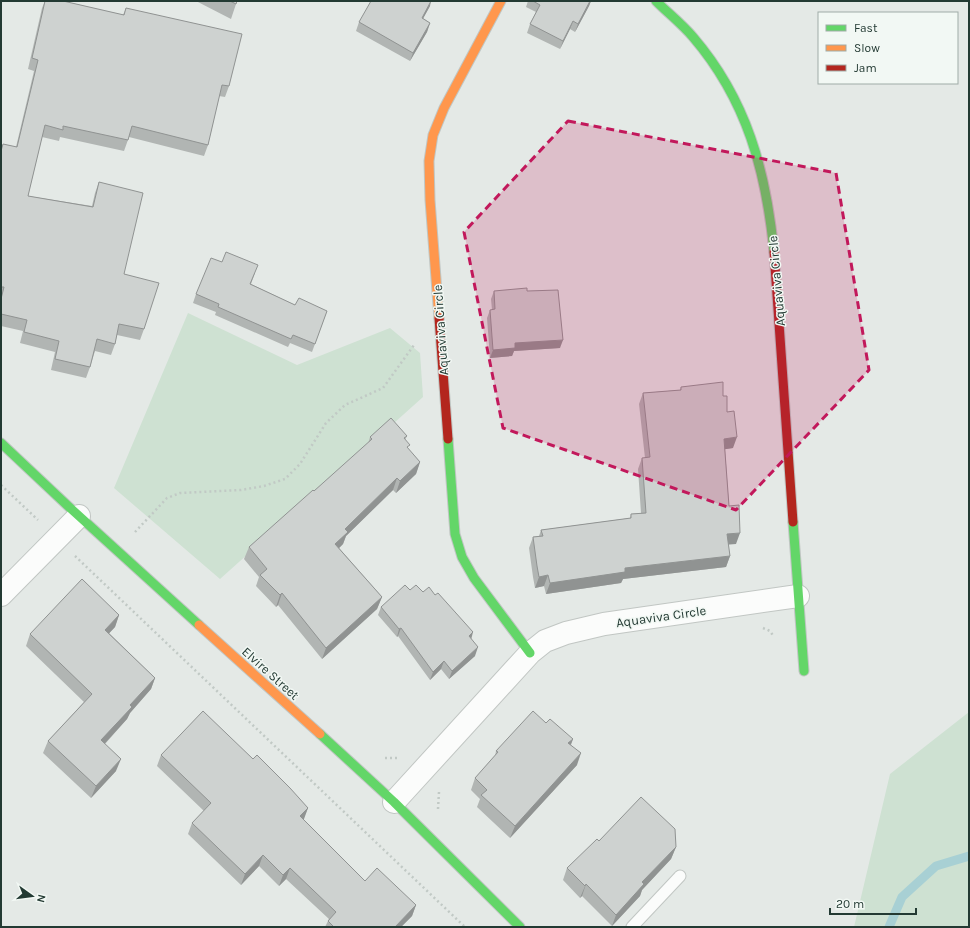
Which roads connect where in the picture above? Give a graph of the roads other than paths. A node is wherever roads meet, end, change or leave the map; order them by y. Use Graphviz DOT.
graph roads {
  1 [pos="501,1"];
  2 [pos="656,1"];
  3 [pos="1,443"];
  4 [pos="79,516"];
  5 [pos="1,595"];
  6 [pos="798,596"];
  7 [pos="530,653"];
  8 [pos="804,671"];
  9 [pos="394,802"];
  10 [pos="680,876"];
  11 [pos="520,927"];
  12 [pos="632,927"];
  1 -- 7 [label="street, Aquaviva Circle"];
  2 -- 6 [label="street, Aquaviva Circle"];
  3 -- 4 [label="street, Elvire Street"];
  4 -- 5 [label="street"];
  4 -- 9 [label="street, Elvire Street"];
  6 -- 7 [label="street, Aquaviva Circle"];
  6 -- 8 [label="street, Aquaviva Circle"];
  7 -- 9 [label="street, Aquaviva Circle"];
  9 -- 11 [label="street, Elvire Street"];
  10 -- 12 [label="lane"];
}
